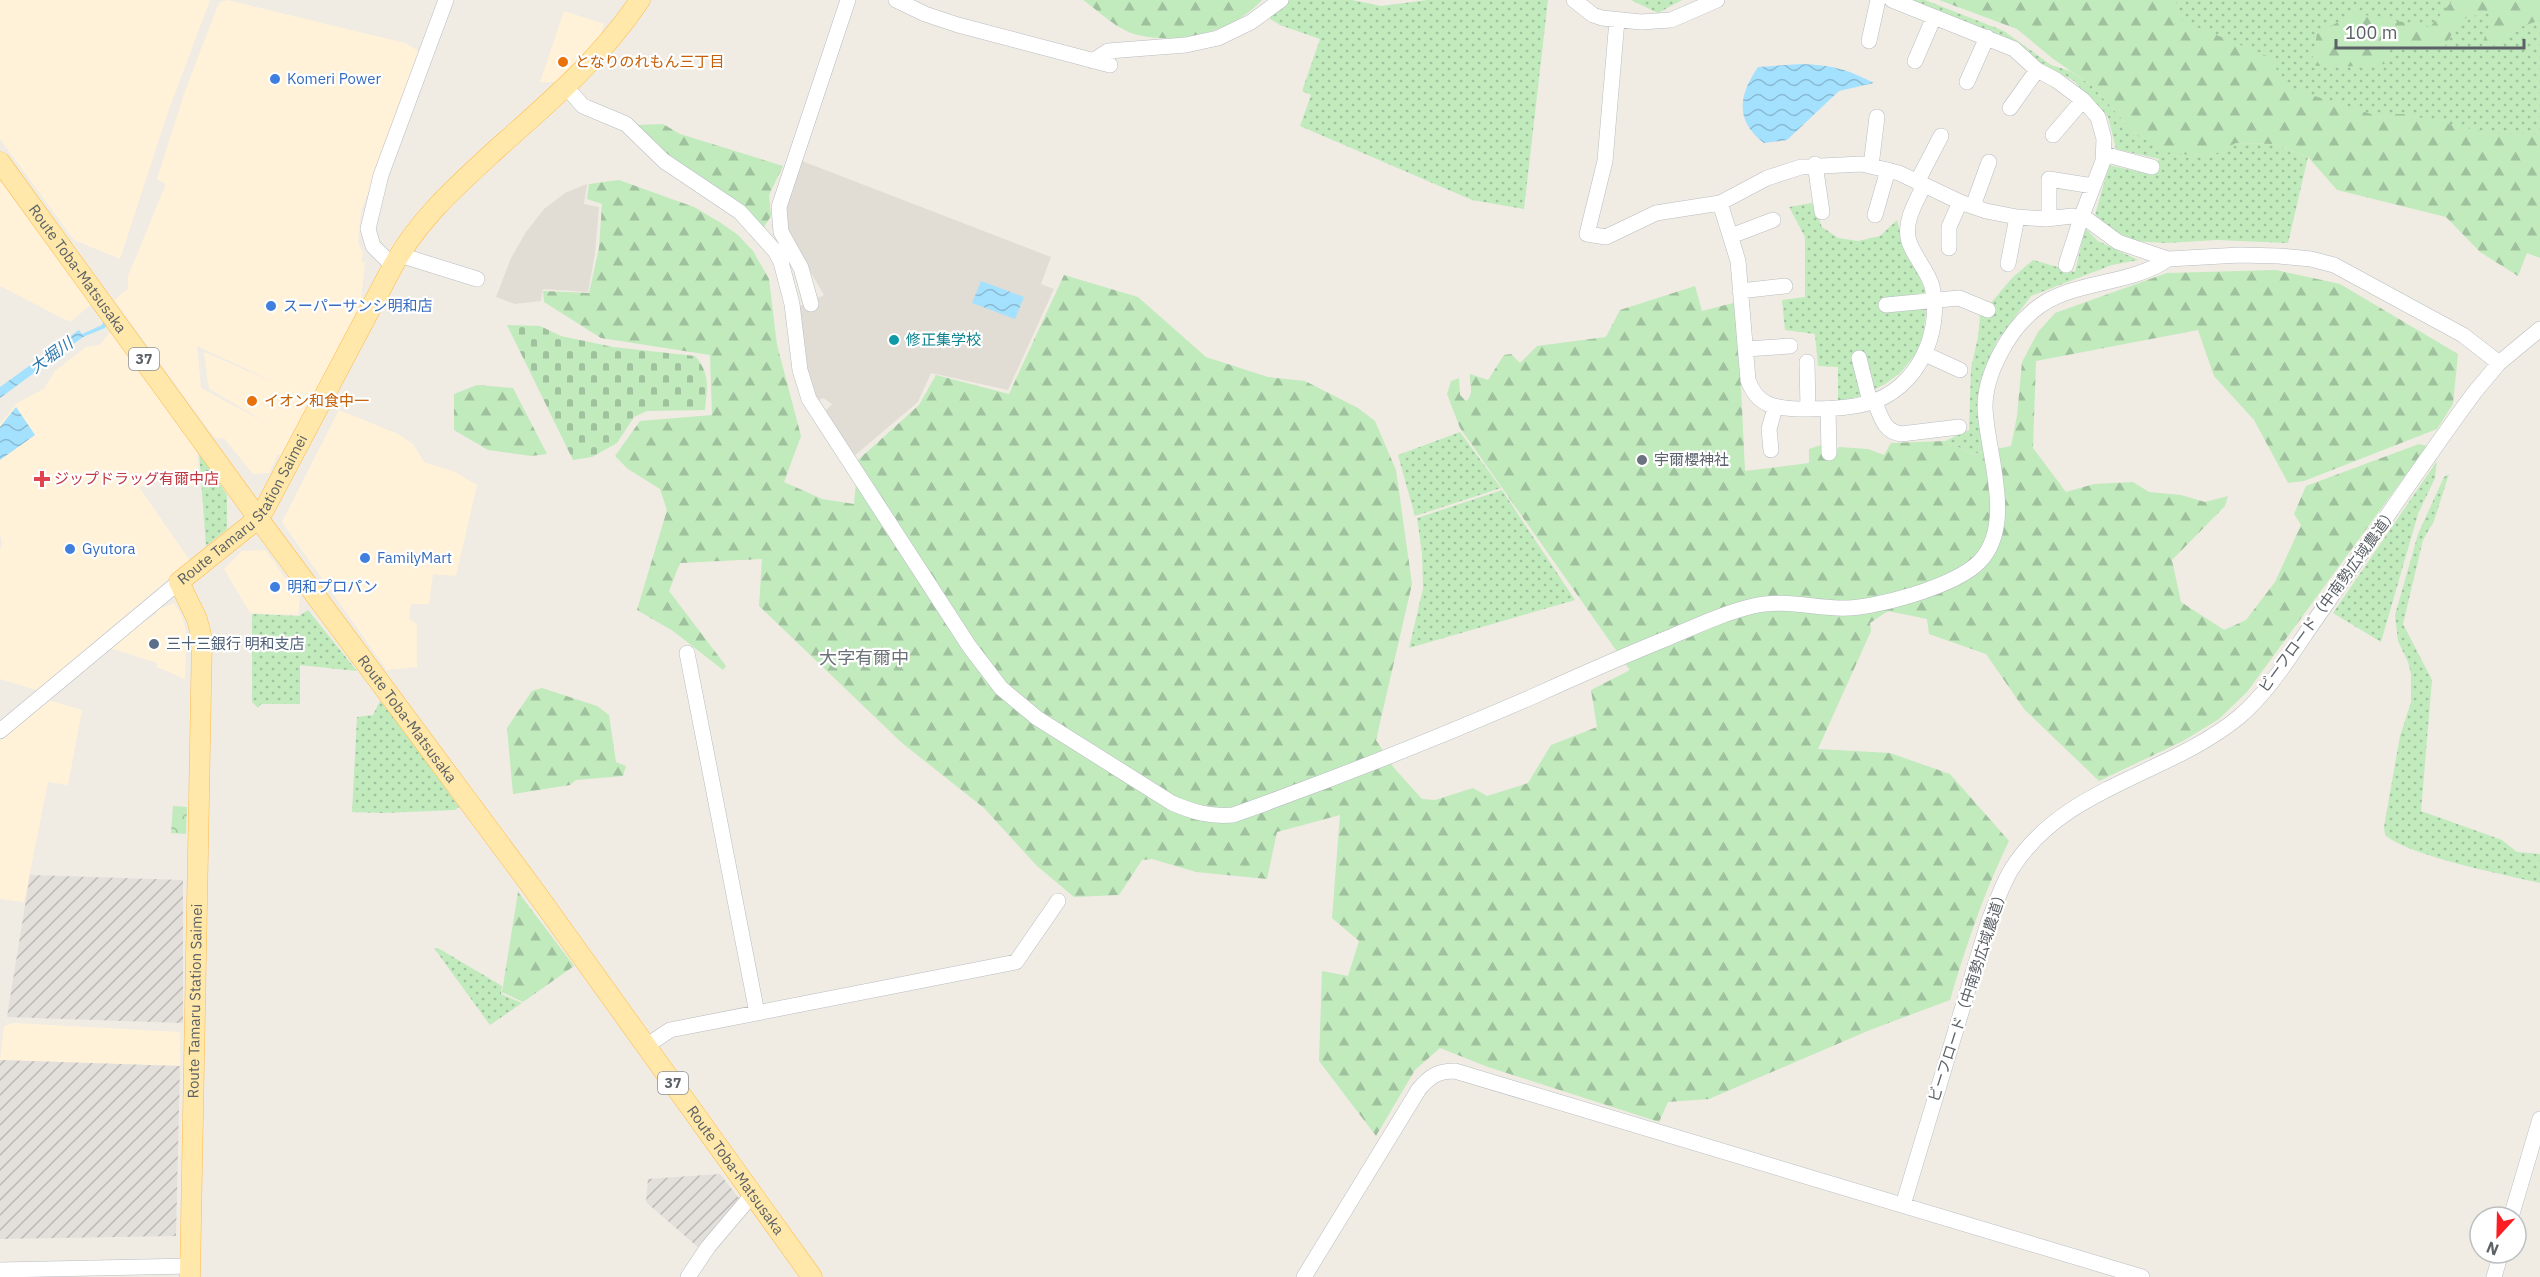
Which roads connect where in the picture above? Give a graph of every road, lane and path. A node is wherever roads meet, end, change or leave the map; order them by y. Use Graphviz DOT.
graph roads {
  1 [pos="446,0"];
  2 [pos="640,0"];
  3 [pos="848,0"];
  4 [pos="896,0"];
  5 [pos="1281,0"];
  6 [pos="1574,0"];
  7 [pos="1717,0"];
  8 [pos="1878,0"];
  9 [pos="1892,0"];
  10 [pos="1934,16"];
  11 [pos="1617,20"];
  12 [pos="1987,37"];
  13 [pos="1869,41"];
  14 [pos="1093,61"];
  15 [pos="1915,61"];
  16 [pos="1110,65"];
  17 [pos="2037,70"];
  18 [pos="1967,82"];
  19 [pos="566,87"];
  20 [pos="2083,100"];
  21 [pos="2010,108"];
  22 [pos="1877,117"];
  23 [pos="2053,135"];
  24 [pos="1941,136"];
  25 [pos="2104,154"];
  26 [pos="0,162"];
  27 [pos="1989,162"];
  28 [pos="1815,164"];
  29 [pos="1871,166"];
  30 [pos="2152,167"];
  31 [pos="1888,170"];
  32 [pos="1921,183"];
  33 [pos="2093,186"];
  34 [pos="1720,202"];
  35 [pos="1966,204"];
  36 [pos="1822,212"];
  37 [pos="1875,215"];
  38 [pos="2017,217"];
  39 [pos="2049,218"];
  40 [pos="2081,218"];
  41 [pos="1773,220"];
  42 [pos="1731,236"];
  43 [pos="1949,248"];
  44 [pos="2168,259"];
  45 [pos="396,260"];
  46 [pos="2008,264"];
  47 [pos="2066,265"];
  48 [pos="477,279"];
  49 [pos="1785,286"];
  50 [pos="1740,291"];
  51 [pos="1933,300"];
  52 [pos="811,304"];
  53 [pos="1886,305"];
  54 [pos="1988,310"];
  55 [pos="2540,329"];
  56 [pos="1790,346"];
  57 [pos="1746,349"];
  58 [pos="1924,354"];
  59 [pos="1859,358"];
  60 [pos="1807,362"];
  61 [pos="2499,363"];
  62 [pos="1960,370"];
  63 [pos="1872,401"];
  64 [pos="1775,408"];
  65 [pos="1828,408"];
  66 [pos="1808,409"];
  67 [pos="1959,427"];
  68 [pos="1771,450"];
  69 [pos="1829,453"];
  70 [pos="258,518"];
  71 [pos="179,582"];
  72 [pos="687,653"];
  73 [pos="0,730"];
  74 [pos="1058,901"];
  75 [pos="757,1013"];
  76 [pos="646,1047"];
  77 [pos="2540,1119"];
  78 [pos="752,1195"];
  79 [pos="1903,1205"];
  80 [pos="2515,1205"];
  81 [pos="0,1270"];
  82 [pos="190,1272"];
  83 [pos="688,1277"];
  84 [pos="812,1277"];
  85 [pos="1304,1277"];
  86 [pos="2142,1277"];
  1 -- 45 [label="street"];
  2 -- 19 [label="main road, Route Tamaru Station Saimei"];
  3 -- 52 [label="street"];
  4 -- 14 [label="street"];
  5 -- 14 [label="street"];
  6 -- 11 [label="street"];
  7 -- 11 [label="street"];
  8 -- 13 [label="street"];
  9 -- 10 [label="street"];
  10 -- 12 [label="street"];
  10 -- 15 [label="street"];
  11 -- 34 [label="street"];
  12 -- 17 [label="street"];
  12 -- 18 [label="street"];
  14 -- 16 [label="street"];
  17 -- 20 [label="street"];
  17 -- 21 [label="street"];
  19 -- 44 [label="street"];
  19 -- 45 [label="main road, Route Tamaru Station Saimei"];
  20 -- 23 [label="street"];
  20 -- 25 [label="street"];
  22 -- 29 [label="street"];
  24 -- 32 [label="street"];
  25 -- 30 [label="street"];
  25 -- 33 [label="street"];
  26 -- 70 [label="main road, Route Toba-Matsusaka / 37"];
  27 -- 35 [label="street"];
  28 -- 29 [label="street"];
  28 -- 34 [label="street"];
  28 -- 36 [label="street"];
  29 -- 31 [label="street"];
  31 -- 32 [label="street"];
  31 -- 37 [label="street"];
  32 -- 35 [label="street"];
  32 -- 51 [label="street"];
  33 -- 39 [label="street"];
  33 -- 40 [label="street"];
  34 -- 42 [label="street"];
  35 -- 38 [label="street"];
  35 -- 43 [label="street"];
  38 -- 39 [label="street"];
  38 -- 46 [label="street"];
  39 -- 40 [label="street"];
  40 -- 44 [label="street"];
  40 -- 47 [label="street"];
  41 -- 42 [label="street"];
  42 -- 50 [label="street"];
  44 -- 61 [label="street"];
  45 -- 48 [label="street"];
  45 -- 70 [label="main road, Route Tamaru Station Saimei"];
  49 -- 50 [label="street"];
  50 -- 57 [label="street"];
  51 -- 53 [label="street"];
  51 -- 54 [label="street"];
  51 -- 58 [label="street"];
  55 -- 61 [label="street, ビーフロード（中南勢広域農道）"];
  56 -- 57 [label="street"];
  57 -- 64 [label="street"];
  58 -- 62 [label="street"];
  58 -- 63 [label="street"];
  59 -- 63 [label="street"];
  60 -- 66 [label="street"];
  61 -- 79 [label="street, ビーフロード（中南勢広域農道）"];
  63 -- 65 [label="street"];
  63 -- 67 [label="street"];
  64 -- 66 [label="street"];
  64 -- 68 [label="street"];
  65 -- 66 [label="street"];
  65 -- 69 [label="street"];
  70 -- 71 [label="main road, Route Tamaru Station Saimei"];
  70 -- 76 [label="main road, Route Toba-Matsusaka / 37"];
  71 -- 73 [label="street"];
  71 -- 82 [label="main road, Route Tamaru Station Saimei"];
  72 -- 75 [label="street"];
  74 -- 75 [label="street"];
  75 -- 76 [label="street"];
  76 -- 78 [label="main road, Route Toba-Matsusaka / 37"];
  77 -- 80 [label="street"];
  78 -- 83 [label="street"];
  78 -- 84 [label="main road, Route Toba-Matsusaka / 37"];
  79 -- 85 [label="street"];
  79 -- 86 [label="street"];
  81 -- 82 [label="street"];
}
